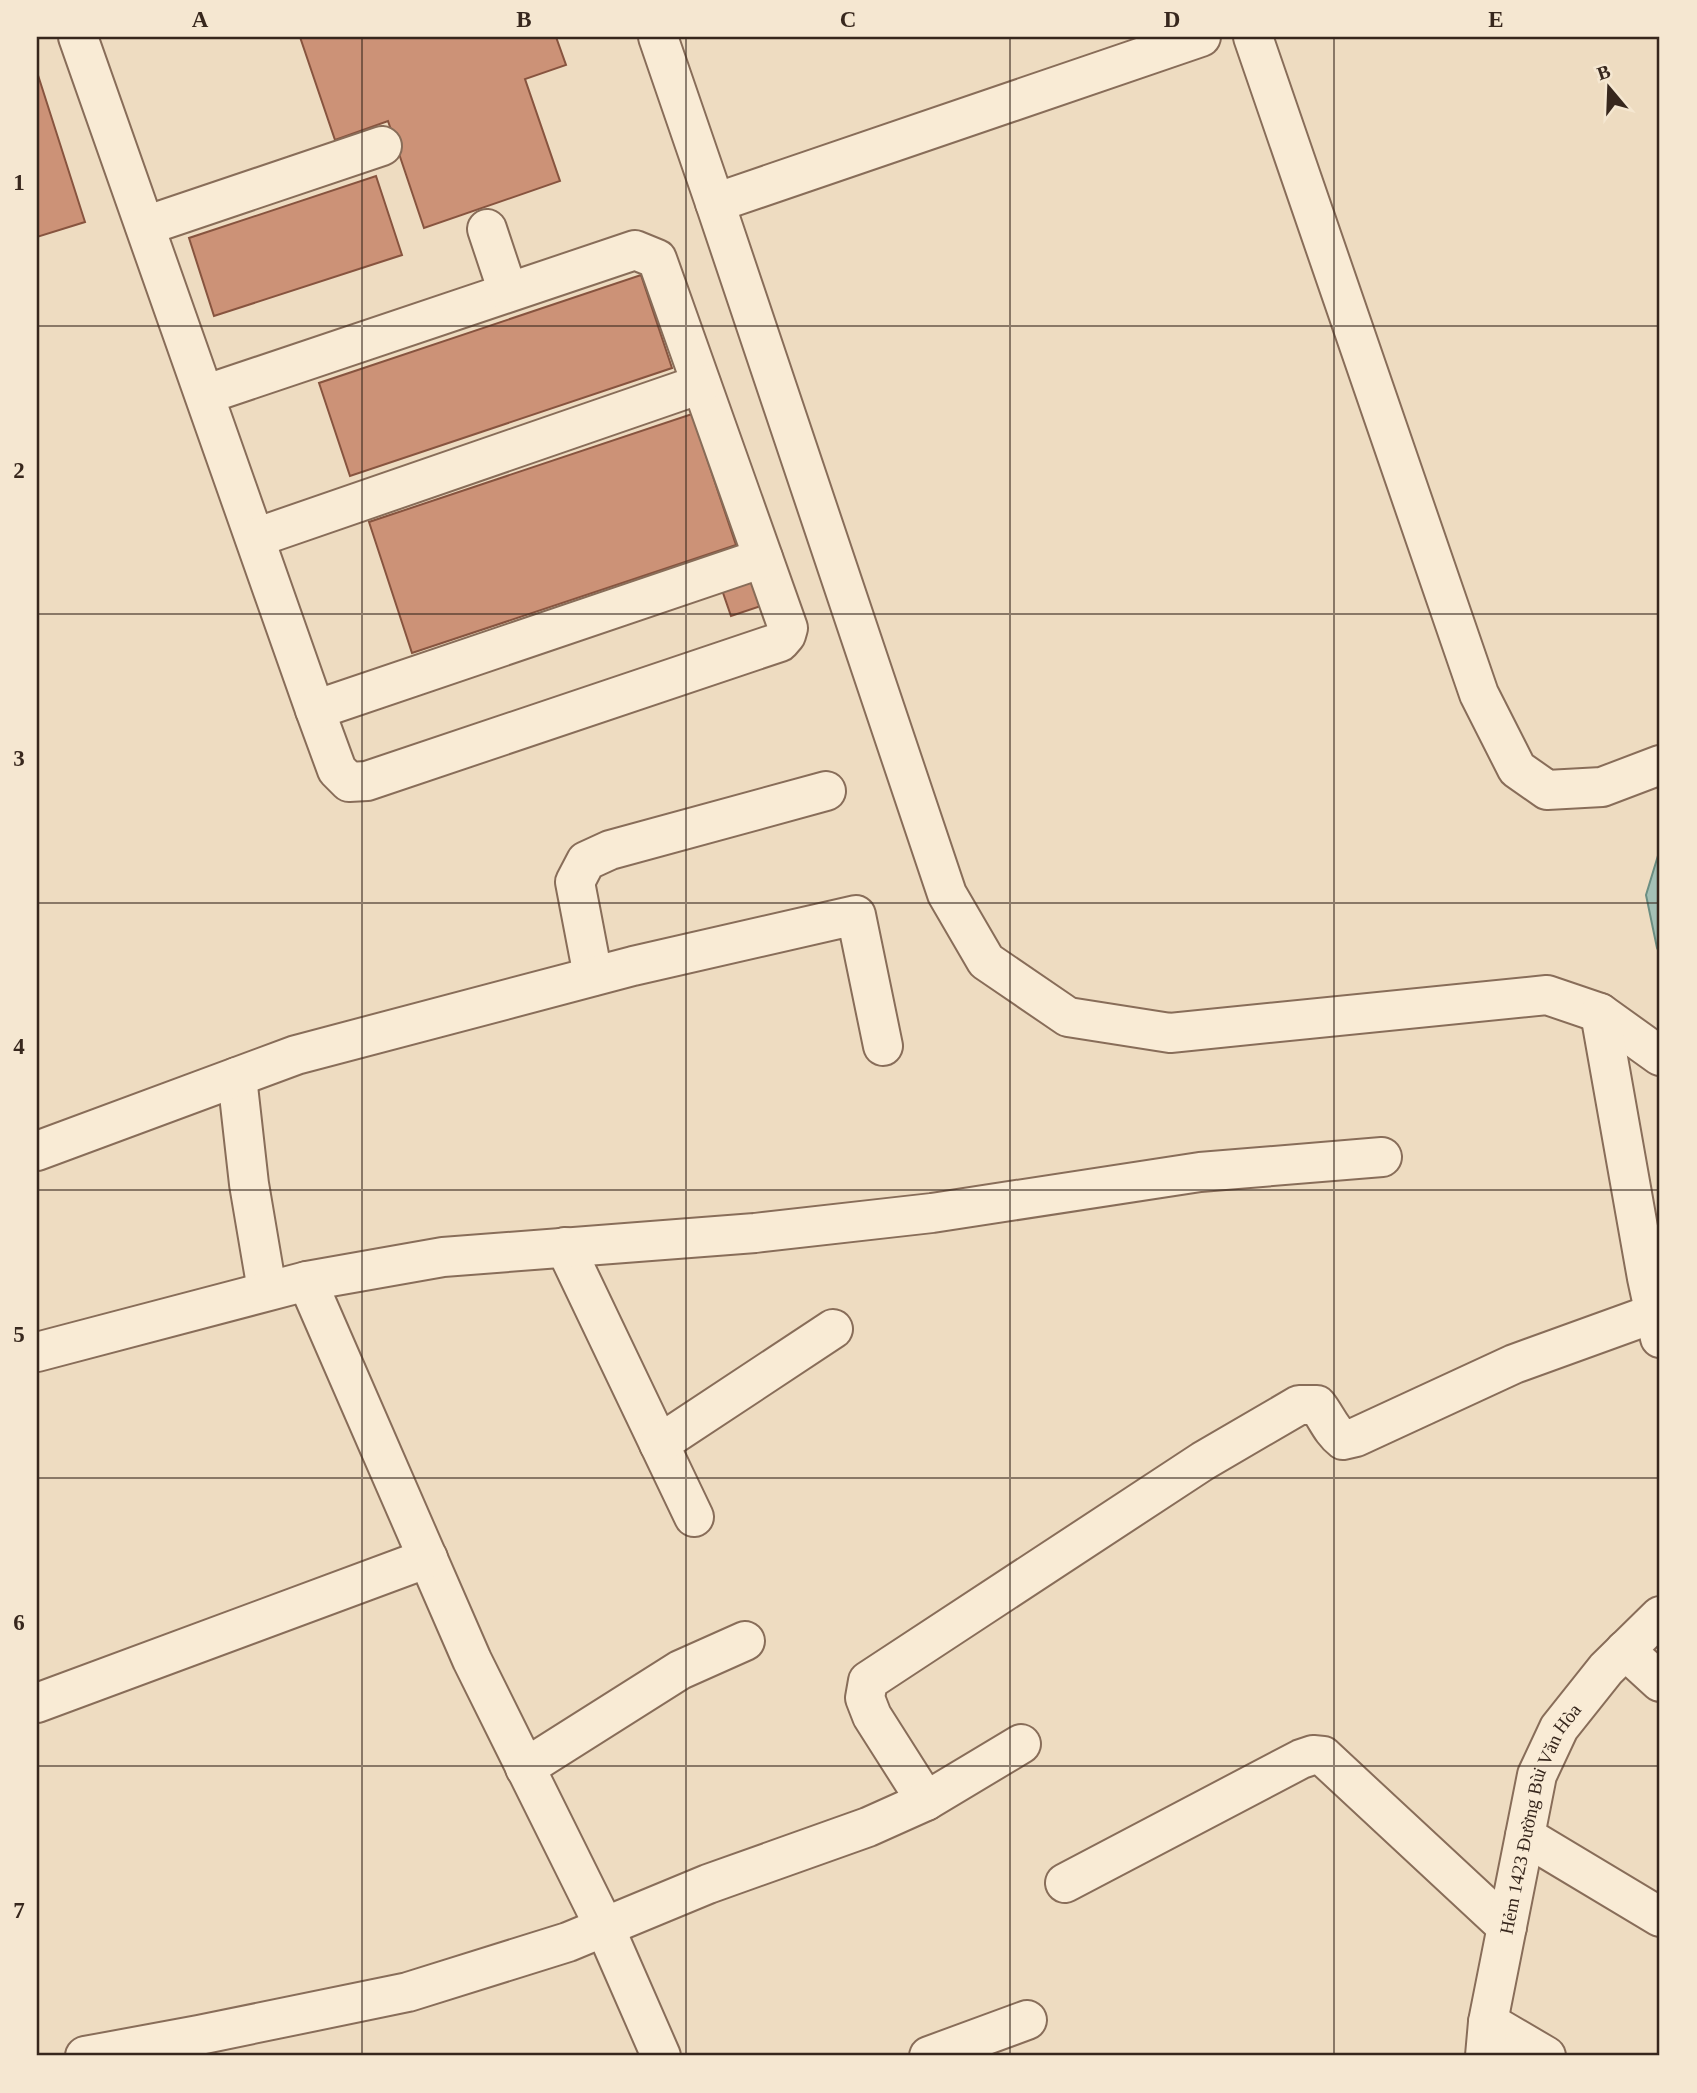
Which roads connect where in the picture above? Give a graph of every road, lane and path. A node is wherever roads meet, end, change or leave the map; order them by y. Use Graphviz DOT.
graph roads {
  1 [pos="78,37"];
  2 [pos="658,37"];
  3 [pos="1201,37"];
  4 [pos="1252,37"];
  5 [pos="382,146"];
  6 [pos="715,203"];
  7 [pos="145,226"];
  8 [pos="487,229"];
  9 [pos="508,292"];
  10 [pos="701,384"];
  11 [pos="204,395"];
  12 [pos="255,538"];
  13 [pos="763,558"];
  14 [pos="315,710"];
  15 [pos="1660,765"];
  16 [pos="827,791"];
  17 [pos="593,976"];
  18 [pos="1600,1013"];
  19 [pos="883,1046"];
  20 [pos="1660,1056"];
  21 [pos="237,1077"];
  22 [pos="37,1151"];
  23 [pos="1382,1157"];
  24 [pos="565,1247"];
  25 [pos="307,1280"];
  26 [pos="267,1290"];
  27 [pos="1658,1326"];
  28 [pos="834,1329"];
  29 [pos="37,1352"];
  30 [pos="659,1444"];
  31 [pos="694,1517"];
  32 [pos="428,1558"];
  33 [pos="1660,1616"];
  34 [pos="745,1641"];
  35 [pos="1625,1650"];
  36 [pos="1660,1682"];
  37 [pos="37,1703"];
  38 [pos="1021,1744"];
  39 [pos="525,1768"];
  40 [pos="926,1801"];
  41 [pos="1525,1836"];
  42 [pos="1065,1883"];
  43 [pos="1660,1917"];
  44 [pos="1507,1927"];
  45 [pos="605,1928"];
  46 [pos="1027,2020"];
  47 [pos="1487,2039"];
  48 [pos="85,2056"];
  49 [pos="661,2056"];
  50 [pos="929,2056"];
  51 [pos="1546,2056"];
  1 -- 7 [label="street"];
  2 -- 6 [label="street"];
  3 -- 6 [label="street"];
  4 -- 15 [label="street"];
  5 -- 7 [label="street"];
  6 -- 18 [label="street"];
  7 -- 11 [label="street"];
  8 -- 9 [label="street"];
  9 -- 10 [label="street"];
  9 -- 11 [label="street"];
  10 -- 12 [label="street"];
  10 -- 13 [label="street"];
  11 -- 12 [label="street"];
  12 -- 14 [label="street"];
  13 -- 14 [label="street"];
  13 -- 14 [label="street"];
  16 -- 17 [label="street"];
  17 -- 19 [label="street"];
  17 -- 21 [label="street"];
  18 -- 20 [label="street"];
  18 -- 27 [label="street"];
  21 -- 22 [label="street"];
  21 -- 26 [label="street"];
  23 -- 24 [label="street"];
  24 -- 25 [label="street"];
  24 -- 30 [label="street"];
  25 -- 26 [label="street"];
  25 -- 32 [label="street"];
  26 -- 29 [label="street"];
  27 -- 40 [label="street"];
  28 -- 30 [label="street"];
  30 -- 31 [label="street"];
  32 -- 37 [label="street"];
  32 -- 39 [label="street"];
  33 -- 35 [label="street, Hẻm 1423 Đường Bùi Văn Hòa"];
  34 -- 39 [label="street"];
  35 -- 36 [label="street"];
  35 -- 41 [label="street, Hẻm 1423 Đường Bùi Văn Hòa"];
  38 -- 40 [label="street"];
  39 -- 45 [label="street"];
  40 -- 45 [label="street"];
  41 -- 43 [label="street"];
  41 -- 44 [label="street, Hẻm 1423 Đường Bùi Văn Hòa"];
  42 -- 44 [label="street"];
  44 -- 47 [label="street, Hẻm 1423 Đường Bùi Văn Hòa"];
  45 -- 48 [label="street"];
  45 -- 49 [label="street"];
  46 -- 50 [label="street"];
  47 -- 51 [label="street"];
}
